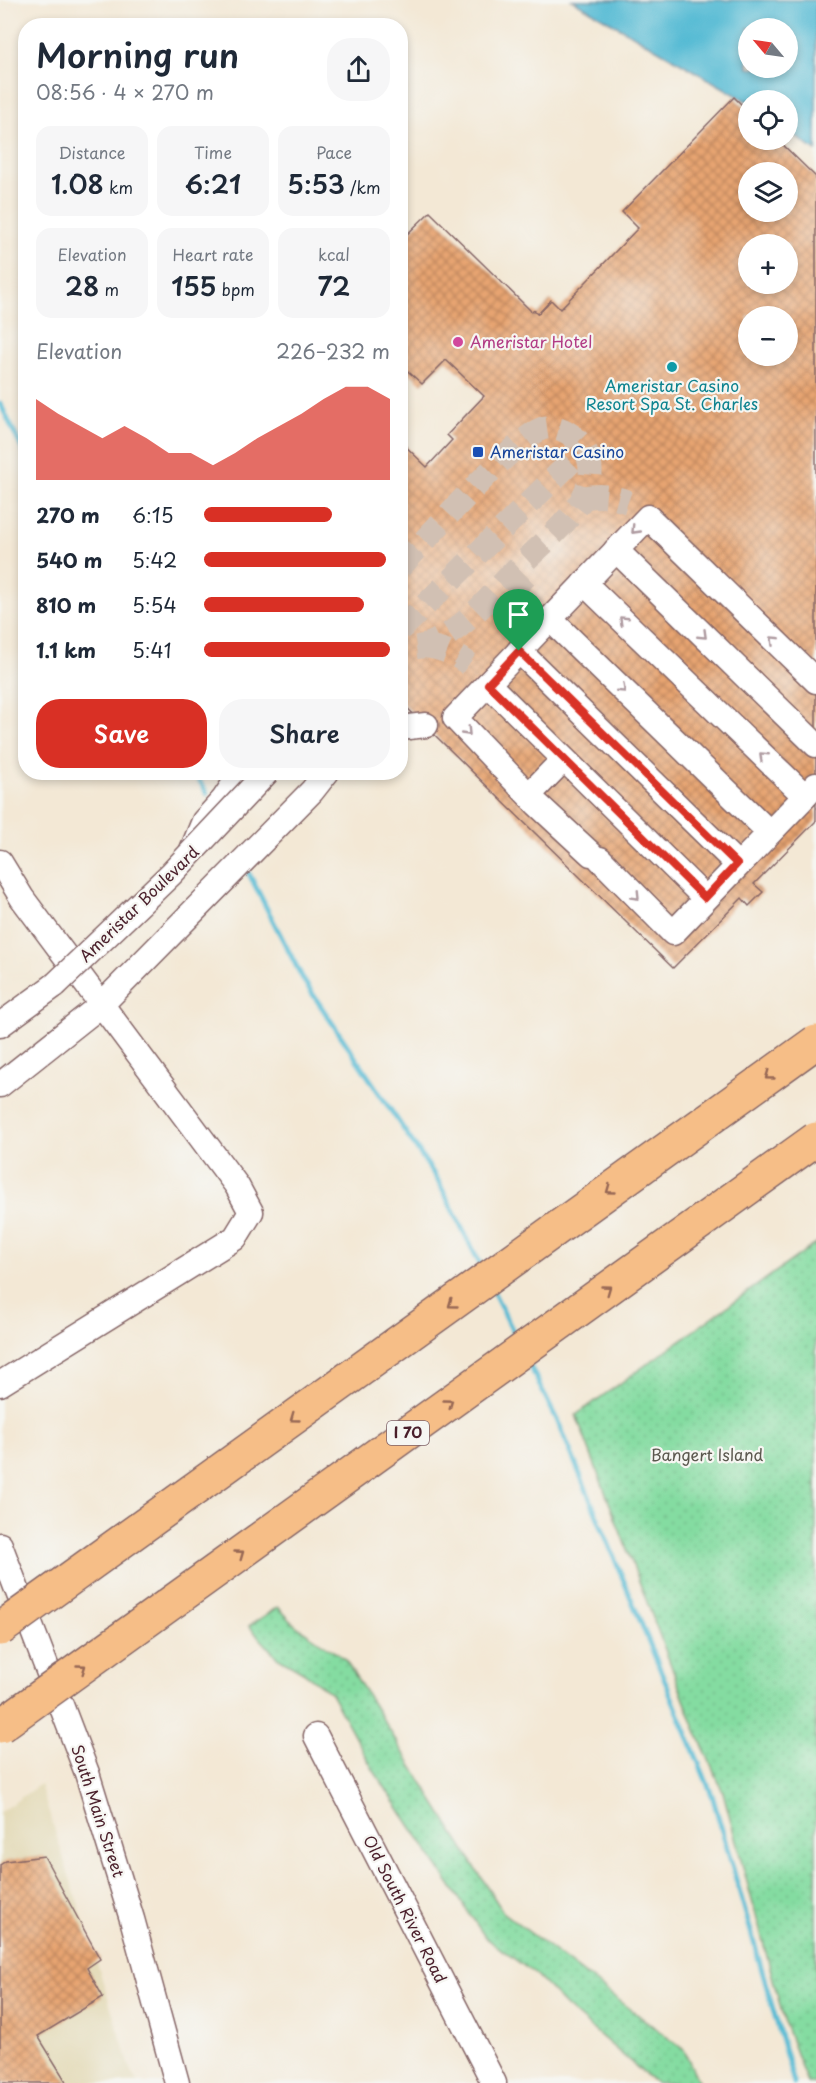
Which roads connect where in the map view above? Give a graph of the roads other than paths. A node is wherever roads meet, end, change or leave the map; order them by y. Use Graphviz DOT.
graph roads {
  1 [pos="615,550"];
  2 [pos="584,583"];
  3 [pos="550,619"];
  4 [pos="519,651"];
  5 [pos="816,681"];
  6 [pos="488,684"];
  7 [pos="426,725"];
  8 [pos="408,727"];
  9 [pos="816,745"];
  10 [pos="563,760"];
  11 [pos="236,780"];
  12 [pos="260,780"];
  13 [pos="319,782"];
  14 [pos="810,791"];
  15 [pos="529,795"];
  16 [pos="769,832"];
  17 [pos="190,855"];
  18 [pos="0,862"];
  19 [pos="737,864"];
  20 [pos="705,898"];
  21 [pos="101,1005"];
  22 [pos="0,1024"];
  23 [pos="816,1042"];
  24 [pos="0,1085"];
  25 [pos="816,1139"];
  26 [pos="0,1384"];
  27 [pos="0,1545"];
  28 [pos="0,1629"];
  29 [pos="0,1726"];
  30 [pos="316,1736"];
  31 [pos="177,2083"];
  32 [pos="494,2083"];
  1 -- 2 [label="street"];
  5 -- 1 [label="street, one-way"];
  1 -- 9 [label="street, one-way"];
  2 -- 3 [label="street"];
  14 -- 2 [label="street, one-way"];
  3 -- 4 [label="street"];
  3 -- 16 [label="street, one-way"];
  4 -- 6 [label="street"];
  4 -- 19 [label="street"];
  6 -- 10 [label="street"];
  6 -- 15 [label="street, one-way"];
  7 -- 8 [label="street"];
  10 -- 15 [label="street"];
  10 -- 20 [label="street"];
  11 -- 17 [label="street"];
  12 -- 17 [label="street, Ameristar Boulevard, bridge"];
  13 -- 21 [label="street"];
  14 -- 16 [label="street"];
  15 -- 20 [label="street, one-way"];
  16 -- 19 [label="street"];
  17 -- 22 [label="street, Ameristar Boulevard, bridge"];
  18 -- 21 [label="street"];
  19 -- 20 [label="street"];
  21 -- 24 [label="street"];
  21 -- 26 [label="street"];
  23 -- 28 [label="highway, one-way, bridge"];
  29 -- 25 [label="highway, I 70, one-way, bridge"];
  27 -- 31 [label="street, South Main Street"];
  30 -- 32 [label="street, Old South River Road"];
}
